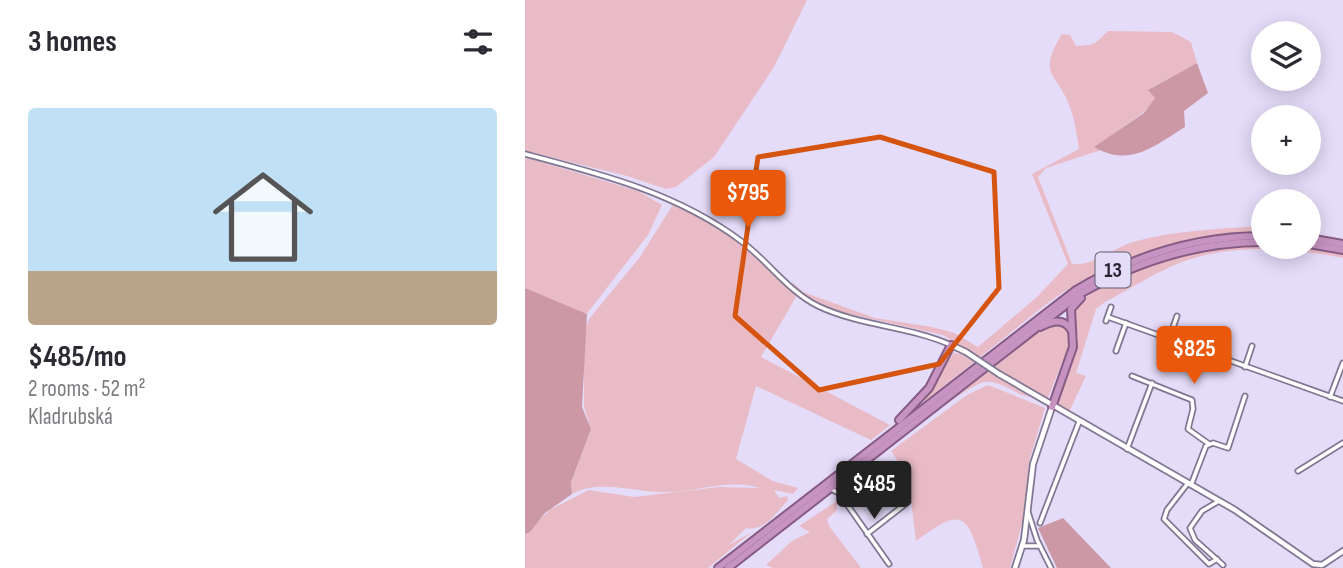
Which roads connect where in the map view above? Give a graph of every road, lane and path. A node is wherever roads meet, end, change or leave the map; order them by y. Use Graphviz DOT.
graph roads {
  1 [pos="525,154"];
  2 [pos="1251,237"];
  3 [pos="1321,241"];
  4 [pos="1251,243"];
  5 [pos="1343,244"];
  6 [pos="1321,246"];
  7 [pos="1343,250"];
  8 [pos="1154,260"];
  9 [pos="1111,307"];
  10 [pos="1177,316"];
  11 [pos="1126,323"];
  12 [pos="1215,332"];
  13 [pos="1074,336"];
  14 [pos="1169,339"];
  15 [pos="951,345"];
  16 [pos="1252,346"];
  17 [pos="1116,351"];
  18 [pos="1207,353"];
  19 [pos="992,360"];
  20 [pos="1343,363"];
  21 [pos="1245,367"];
  22 [pos="1132,376"];
  23 [pos="1152,383"];
  24 [pos="1244,396"];
  25 [pos="1330,397"];
  26 [pos="1343,401"];
  27 [pos="1052,407"];
  28 [pos="1079,422"];
  29 [pos="881,439"];
  30 [pos="1343,443"];
  31 [pos="1209,444"];
  32 [pos="1127,449"];
  33 [pos="1298,471"];
  34 [pos="1189,484"];
  35 [pos="829,489"];
  36 [pos="1219,501"];
  37 [pos="908,502"];
  38 [pos="1028,512"];
  39 [pos="1040,523"];
  40 [pos="867,534"];
  41 [pos="1022,546"];
  42 [pos="1039,546"];
  43 [pos="1343,551"];
  44 [pos="1217,559"];
  45 [pos="888,564"];
  46 [pos="1223,565"];
  47 [pos="1318,566"];
  48 [pos="718,568"];
  49 [pos="728,568"];
  50 [pos="1015,568"];
  51 [pos="1051,568"];
  1 -- 15 [label="street"];
  2 -- 29 [label="highway, 13"];
  3 -- 5 [label="highway"];
  4 -- 8 [label="highway, 13"];
  6 -- 7 [label="highway"];
  8 -- 13 [label="highway"];
  8 -- 19 [label="highway, 13"];
  9 -- 11 [label="street"];
  10 -- 14 [label="street"];
  11 -- 14 [label="street"];
  11 -- 17 [label="street"];
  12 -- 18 [label="street"];
  13 -- 19 [label="highway"];
  13 -- 27 [label="highway"];
  14 -- 18 [label="street"];
  15 -- 27 [label="street, bridge"];
  15 -- 29 [label="highway"];
  16 -- 21 [label="street"];
  18 -- 21 [label="street"];
  19 -- 35 [label="highway, 13"];
  20 -- 25 [label="street"];
  21 -- 25 [label="street"];
  22 -- 23 [label="street"];
  23 -- 31 [label="street"];
  23 -- 32 [label="street"];
  24 -- 31 [label="street"];
  25 -- 26 [label="street"];
  27 -- 28 [label="street"];
  27 -- 38 [label="street"];
  28 -- 32 [label="street"];
  28 -- 39 [label="street"];
  29 -- 48 [label="highway, 13"];
  30 -- 33 [label="street"];
  31 -- 34 [label="street"];
  32 -- 34 [label="street"];
  34 -- 36 [label="street"];
  34 -- 44 [label="street"];
  35 -- 40 [label="street"];
  35 -- 49 [label="highway, 13"];
  36 -- 44 [label="street"];
  36 -- 47 [label="street"];
  37 -- 40 [label="street"];
  38 -- 41 [label="street"];
  38 -- 42 [label="street"];
  40 -- 45 [label="street"];
  41 -- 42 [label="street"];
  41 -- 50 [label="street"];
  42 -- 51 [label="street"];
  43 -- 47 [label="street"];
  44 -- 46 [label="street"];
}
